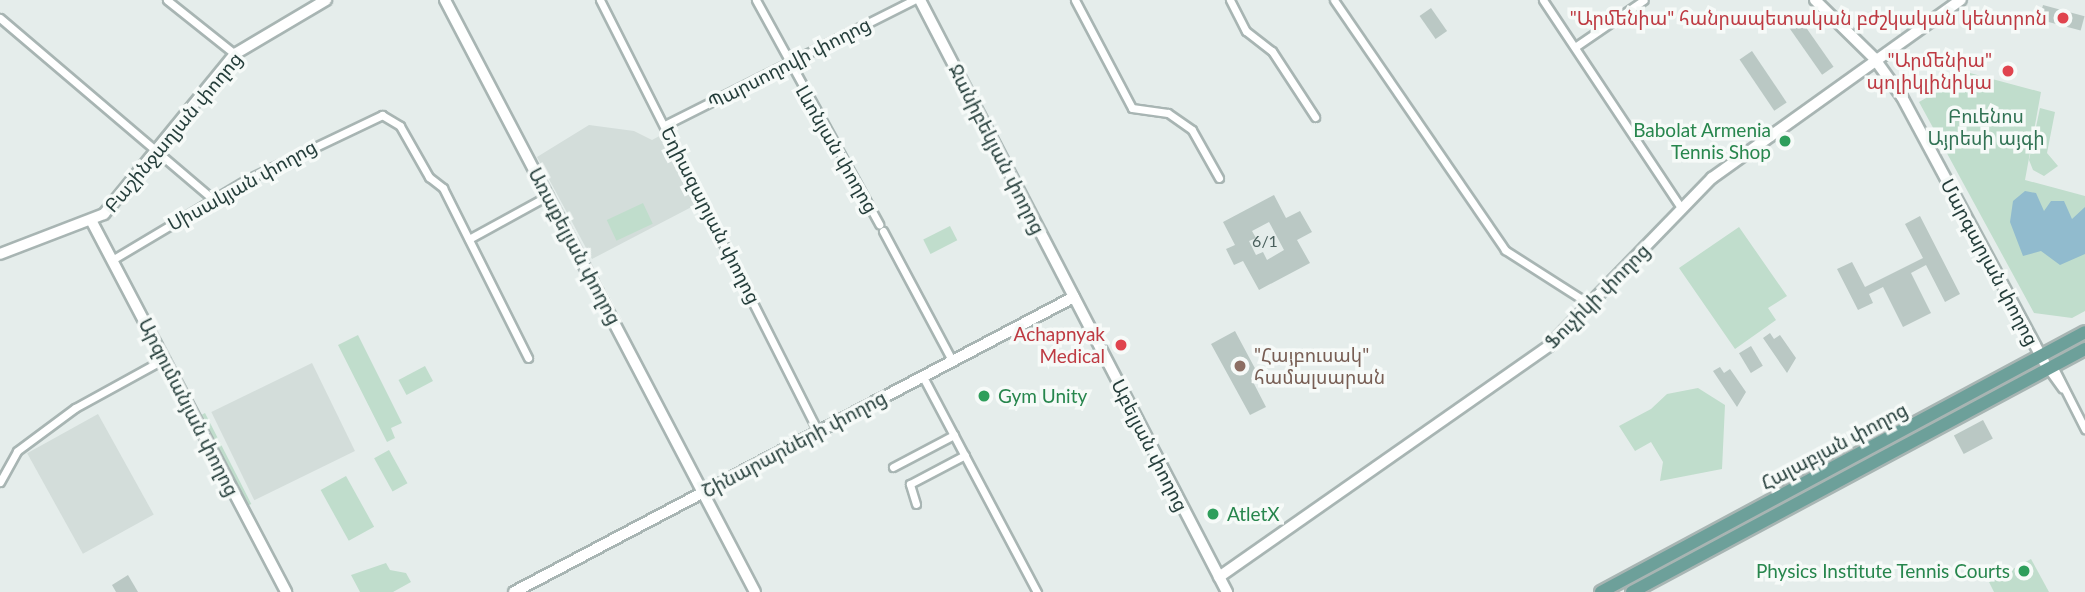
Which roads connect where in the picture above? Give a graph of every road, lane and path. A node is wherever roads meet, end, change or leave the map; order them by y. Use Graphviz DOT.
graph roads {
  1 [pos="167,0"];
  2 [pos="326,0"];
  3 [pos="445,0"];
  4 [pos="600,0"];
  5 [pos="756,0"];
  6 [pos="913,0"];
  7 [pos="920,0"];
  8 [pos="1075,0"];
  9 [pos="1230,0"];
  10 [pos="1335,0"];
  11 [pos="1543,0"];
  12 [pos="1644,0"];
  13 [pos="1816,0"];
  14 [pos="1961,0"];
  15 [pos="0,18"];
  16 [pos="1575,47"];
  17 [pos="234,54"];
  18 [pos="1875,57"];
  19 [pos="789,65"];
  20 [pos="1315,117"];
  21 [pos="665,125"];
  22 [pos="158,149"];
  23 [pos="1219,178"];
  24 [pos="548,195"];
  25 [pos="214,200"];
  26 [pos="1682,209"];
  27 [pos="92,222"];
  28 [pos="469,239"];
  29 [pos="0,254"];
  30 [pos="112,260"];
  31 [pos="1074,297"];
  32 [pos="1591,305"];
  33 [pos="2085,332"];
  34 [pos="2085,349"];
  35 [pos="2043,354"];
  36 [pos="527,358"];
  37 [pos="164,359"];
  38 [pos="952,360"];
  39 [pos="2050,367"];
  40 [pos="922,375"];
  41 [pos="2085,429"];
  42 [pos="818,431"];
  43 [pos="954,435"];
  44 [pos="965,454"];
  45 [pos="893,467"];
  46 [pos="0,482"];
  47 [pos="704,492"];
  48 [pos="916,504"];
  49 [pos="1219,577"];
  50 [pos="286,592"];
  51 [pos="514,592"];
  52 [pos="755,592"];
  53 [pos="1037,592"];
  54 [pos="1227,592"];
  55 [pos="1601,592"];
  56 [pos="1632,592"];
  1 -- 17 [label="street"];
  2 -- 17 [label="street, Բաշինջաղյան փողոց"];
  3 -- 24 [label="street, Առաքելյան փողոց"];
  4 -- 21 [label="street, Եղիազարյան փողոց"];
  5 -- 19 [label="street, Լևոնյան փողոց"];
  6 -- 19 [label="street, Պարսողովի փողոց"];
  7 -- 31 [label="street, Ջանիբեկյան փողոց"];
  8 -- 23 [label="street"];
  9 -- 20 [label="street"];
  10 -- 32 [label="street"];
  11 -- 16 [label="street"];
  12 -- 16 [label="street"];
  13 -- 18 [label="street, Մարգարյան փողոց"];
  14 -- 18 [label="street, Ֆուչիկի փողոց"];
  15 -- 22 [label="street"];
  16 -- 26 [label="street"];
  17 -- 22 [label="street, Բաշինջաղյան փողոց"];
  18 -- 26 [label="street, Ֆուչիկի փողոց"];
  18 -- 35 [label="street, Մարգարյան փողոց"];
  19 -- 21 [label="street, Պարսողովի փողոց"];
  19 -- 38 [label="street, Լևոնյան փողոց"];
  21 -- 42 [label="street, Եղիազարյան փողոց"];
  22 -- 25 [label="street"];
  22 -- 27 [label="street, Բաշինջաղյան փողոց"];
  24 -- 28 [label="street"];
  24 -- 47 [label="street, Առաքելյան փողոց"];
  25 -- 28 [label="street, Սիսակյան փողոց"];
  25 -- 30 [label="street, Սիսակյան փողոց"];
  26 -- 32 [label="street, Ֆուչիկի փողոց"];
  27 -- 29 [label="street"];
  27 -- 30 [label="street, Արզումանյան փողոց"];
  28 -- 36 [label="street"];
  30 -- 37 [label="street, Արզումանյան փողոց"];
  31 -- 38 [label="street, Շինարարների փողոց"];
  31 -- 49 [label="street, Աբելյան փողոց"];
  32 -- 49 [label="street, Ֆուչիկի փողոց"];
  33 -- 35 [label="main road, Հալաբյան փողոց"];
  34 -- 39 [label="main road, Հալաբյան փողոց"];
  35 -- 39 [label="street, Մարգարյան փողոց"];
  35 -- 55 [label="main road, Հալաբյան փողոց"];
  37 -- 46 [label="street"];
  37 -- 50 [label="street, Արզումանյան փողոց"];
  38 -- 40 [label="street, Շինարարների փողոց"];
  39 -- 41 [label="street, Մարգարյան փողոց"];
  39 -- 56 [label="main road, Հալաբյան փողոց"];
  40 -- 42 [label="street, Շինարարների փողոց"];
  40 -- 43 [label="street"];
  42 -- 47 [label="street, Շինարարների փողոց"];
  43 -- 44 [label="street"];
  43 -- 45 [label="street"];
  44 -- 48 [label="street"];
  44 -- 53 [label="street"];
  47 -- 51 [label="street, Շինարարների փողոց"];
  47 -- 52 [label="street, Առաքելյան փողոց"];
  49 -- 54 [label="street, Աբելյան փողոց"];
}
